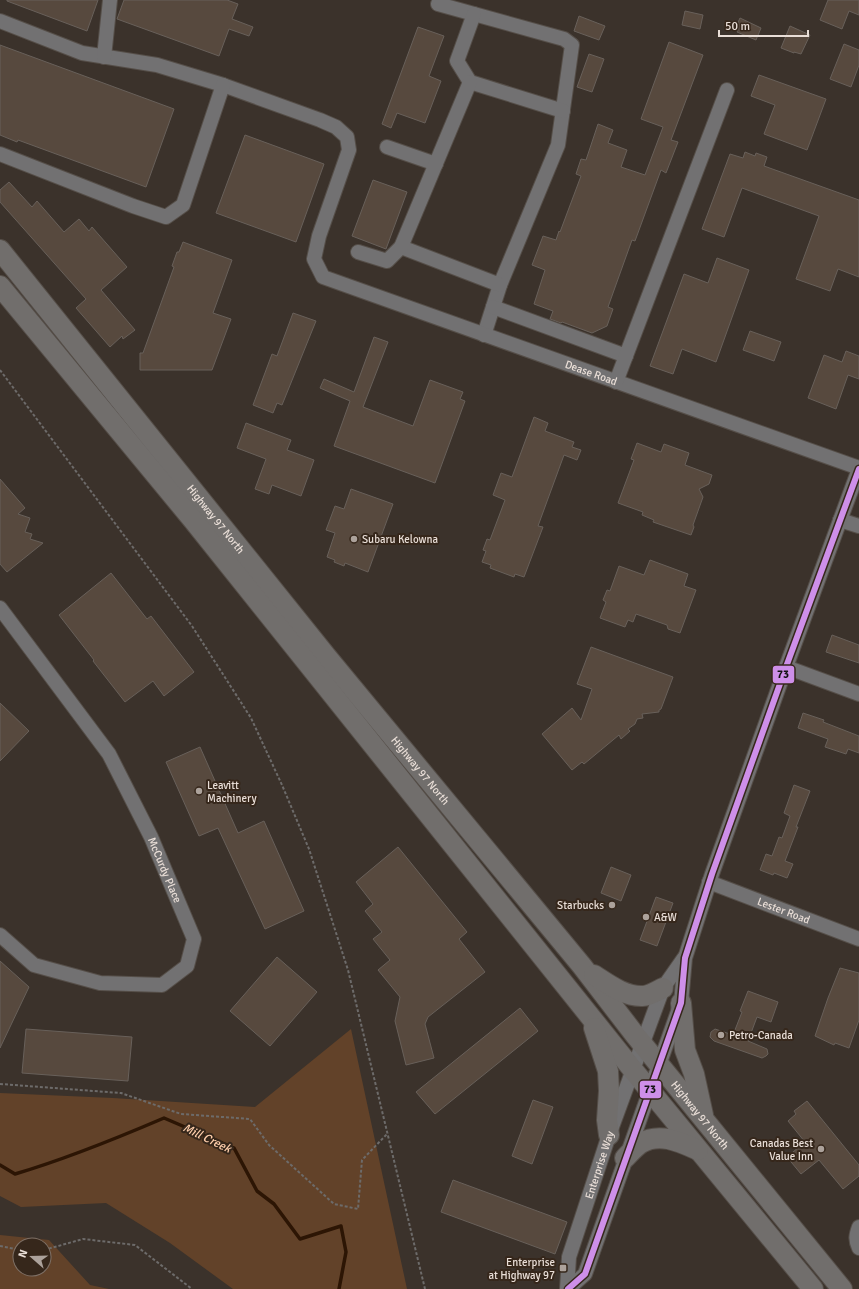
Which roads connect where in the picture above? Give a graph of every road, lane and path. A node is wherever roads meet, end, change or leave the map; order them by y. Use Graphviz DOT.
graph roads {
  1 [pos="110,0"];
  2 [pos="438,4"];
  3 [pos="474,14"];
  4 [pos="0,21"];
  5 [pos="104,57"];
  6 [pos="470,82"];
  7 [pos="223,85"];
  8 [pos="727,90"];
  9 [pos="563,111"];
  10 [pos="387,147"];
  11 [pos="0,154"];
  12 [pos="436,164"];
  13 [pos="401,247"];
  14 [pos="0,250"];
  15 [pos="358,252"];
  16 [pos="500,285"];
  17 [pos="0,286"];
  18 [pos="493,307"];
  19 [pos="484,335"];
  20 [pos="626,356"];
  21 [pos="0,370"];
  22 [pos="616,382"];
  23 [pos="859,469"];
  24 [pos="840,520"];
  25 [pos="859,526"];
  26 [pos="0,608"];
  27 [pos="786,667"];
  28 [pos="859,694"];
  29 [pos="709,882"];
  30 [pos="0,935"];
  31 [pos="859,939"];
  32 [pos="685,958"];
  33 [pos="582,966"];
  34 [pos="663,988"];
  35 [pos="681,1003"];
  36 [pos="589,1015"];
  37 [pos="643,1044"];
  38 [pos="659,1064"];
  39 [pos="633,1070"];
  40 [pos="0,1084"];
  41 [pos="649,1089"];
  42 [pos="704,1120"];
  43 [pos="388,1132"];
  44 [pos="610,1135"];
  45 [pos="700,1150"];
  46 [pos="625,1158"];
  47 [pos="859,1227"];
  48 [pos="0,1246"];
  49 [pos="12,1248"];
  50 [pos="52,1248"];
  51 [pos="859,1248"];
  52 [pos="192,1289"];
  53 [pos="425,1289"];
  54 [pos="568,1289"];
  55 [pos="813,1289"];
  56 [pos="842,1289"];
  1 -- 5 [label="street"];
  2 -- 3 [label="street"];
  3 -- 6 [label="street"];
  3 -- 9 [label="street"];
  4 -- 5 [label="street"];
  5 -- 7 [label="street"];
  6 -- 9 [label="street"];
  6 -- 12 [label="street"];
  7 -- 11 [label="street"];
  7 -- 19 [label="street, Dease Road"];
  8 -- 20 [label="street"];
  9 -- 16 [label="street"];
  10 -- 12 [label="street"];
  12 -- 13 [label="street"];
  13 -- 15 [label="street"];
  13 -- 16 [label="street"];
  14 -- 33 [label="highway, Highway 97 North"];
  16 -- 18 [label="street"];
  17 -- 36 [label="highway, Highway 97 North"];
  18 -- 19 [label="street"];
  18 -- 20 [label="street"];
  19 -- 22 [label="street, Dease Road"];
  20 -- 22 [label="street"];
  21 -- 43 [label="path"];
  22 -- 23 [label="street, Dease Road"];
  23 -- 24 [label="street"];
  24 -- 25 [label="street"];
  24 -- 27 [label="street"];
  26 -- 30 [label="street, McCurdy Place"];
  27 -- 28 [label="street"];
  27 -- 29 [label="street"];
  29 -- 31 [label="street, Lester Road"];
  29 -- 32 [label="street"];
  32 -- 34 [label="street, Enterprise Way"];
  32 -- 35 [label="street, Enterprise Way"];
  33 -- 34 [label="highway"];
  33 -- 37 [label="highway, Highway 97 North"];
  34 -- 37 [label="street, Enterprise Way"];
  35 -- 38 [label="street, Enterprise Way"];
  35 -- 42 [label="highway"];
  36 -- 39 [label="highway, Highway 97 North"];
  36 -- 44 [label="highway"];
  37 -- 38 [label="highway, Highway 97 North"];
  37 -- 39 [label="street, Enterprise Way"];
  38 -- 41 [label="street, Enterprise Way"];
  38 -- 42 [label="highway, Highway 97 North"];
  39 -- 41 [label="highway, Highway 97 North"];
  39 -- 44 [label="street, Enterprise Way"];
  40 -- 43 [label="path"];
  41 -- 45 [label="highway, Highway 97 North"];
  41 -- 46 [label="street, Enterprise Way"];
  42 -- 56 [label="highway, Highway 97 North"];
  43 -- 53 [label="path"];
  44 -- 54 [label="street, Enterprise Way"];
  45 -- 46 [label="highway"];
  45 -- 55 [label="highway, Highway 97 North"];
  46 -- 54 [label="street, Enterprise Way"];
  47 -- 51 [label="street"];
  48 -- 49 [label="path"];
  50 -- 52 [label="path"];
}
